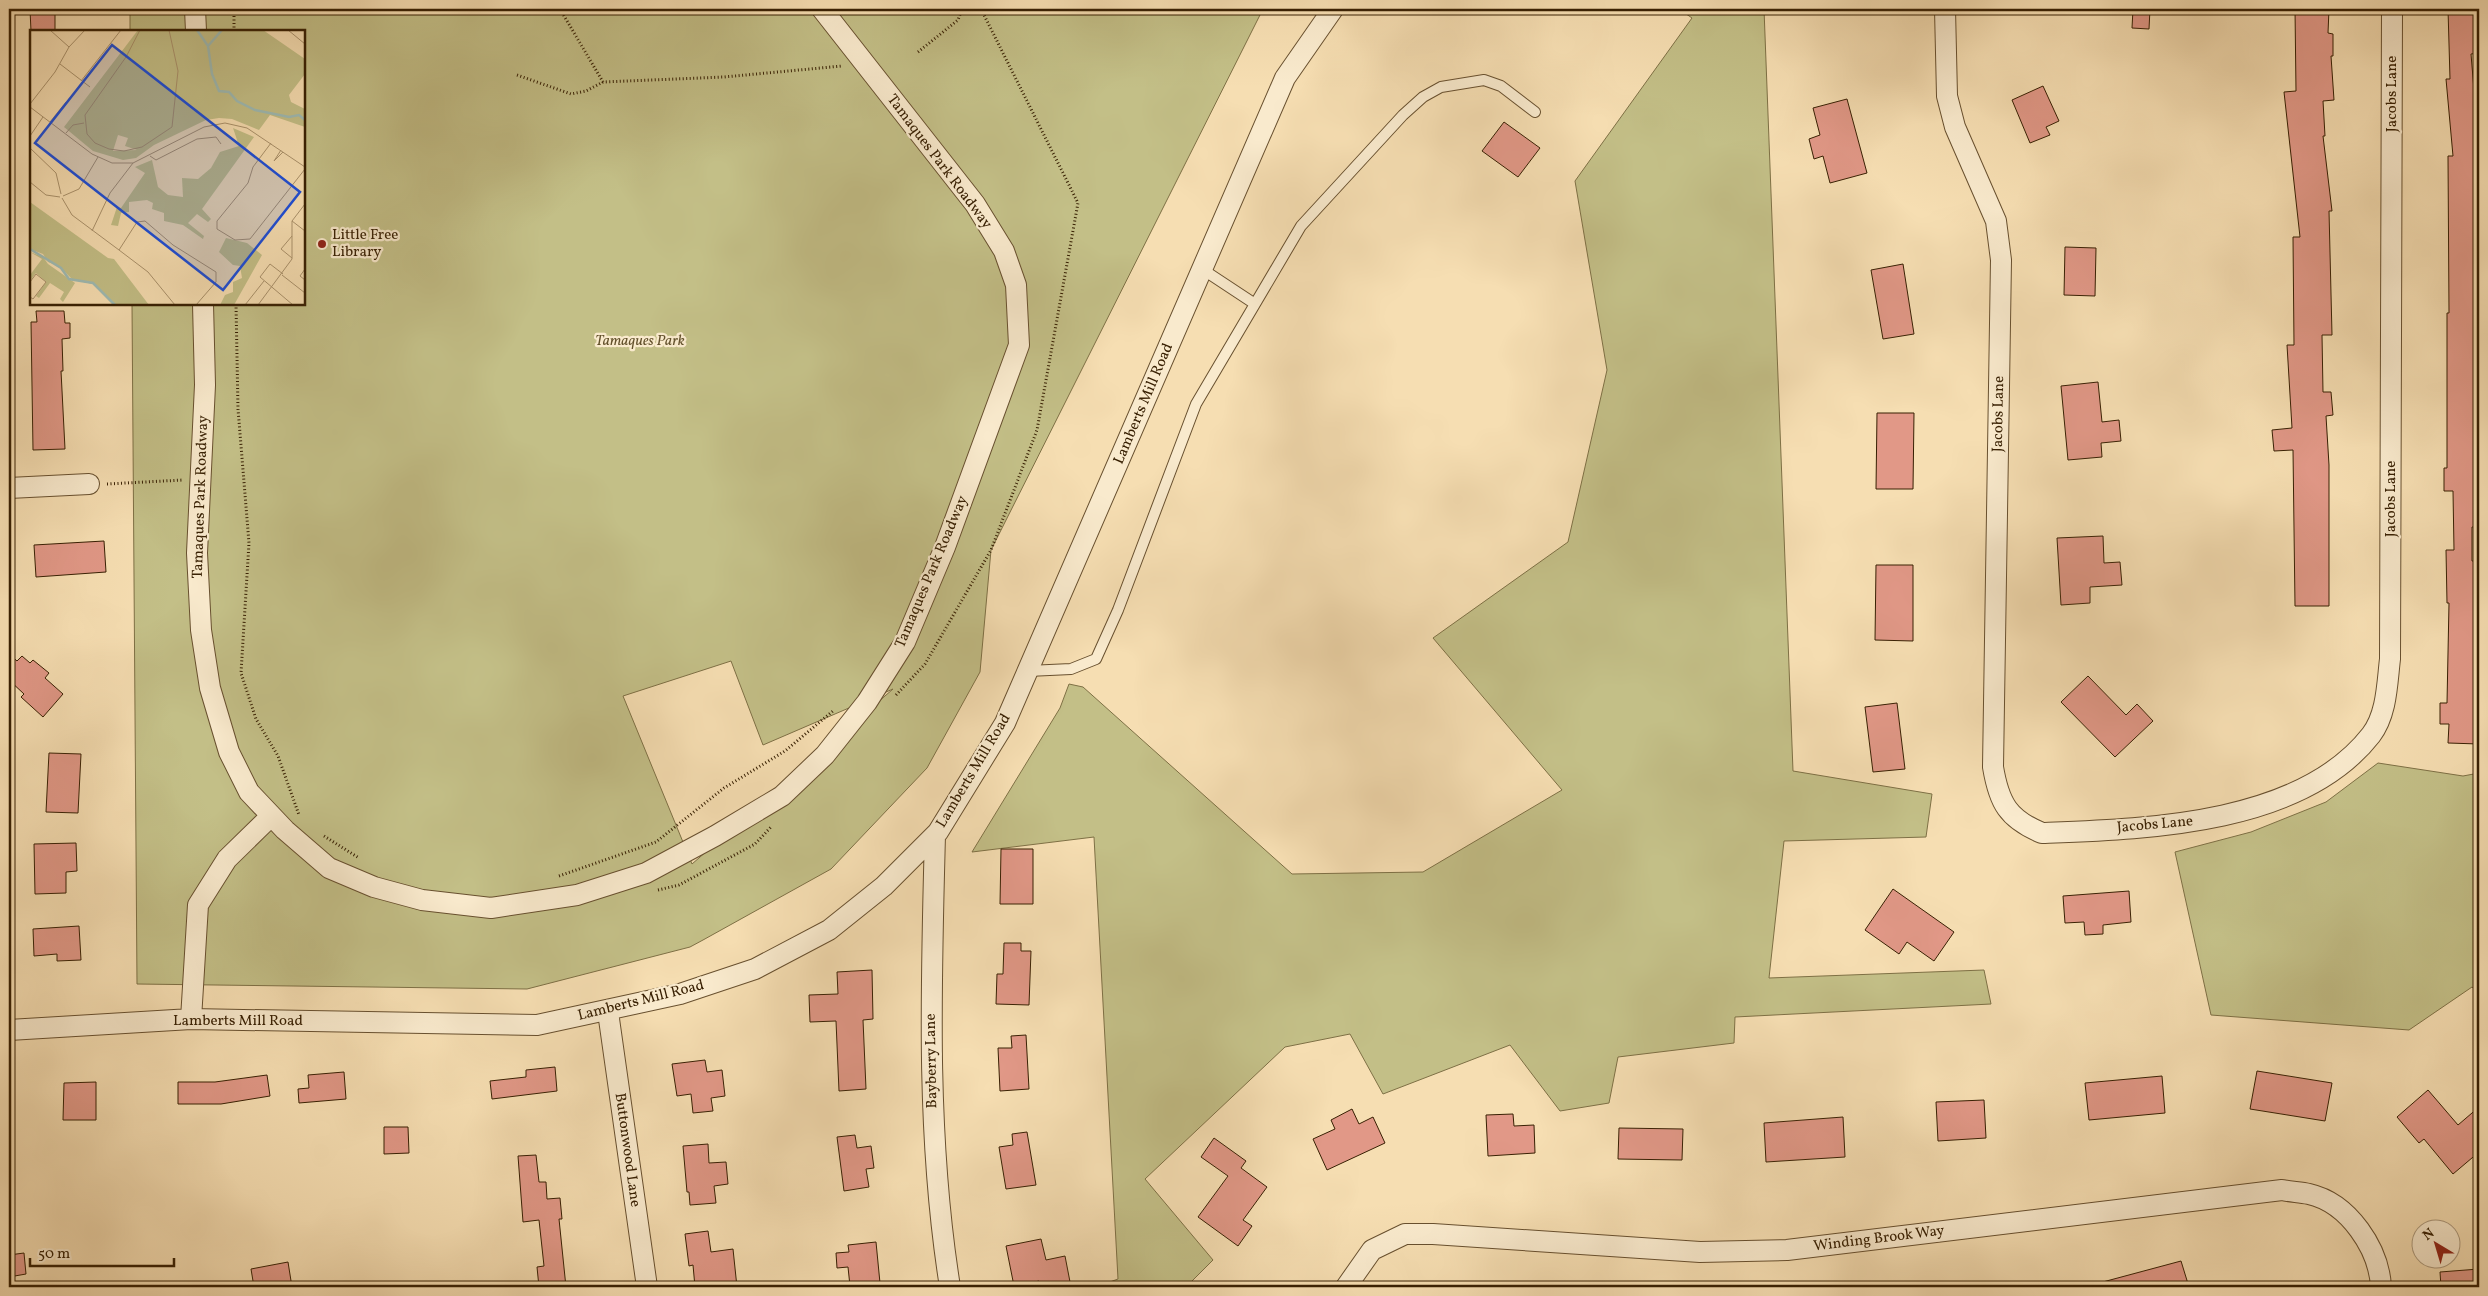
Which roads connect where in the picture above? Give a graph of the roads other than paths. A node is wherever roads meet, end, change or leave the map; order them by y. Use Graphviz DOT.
graph roads {
  1 [pos="195,9"];
  2 [pos="822,9"];
  3 [pos="1333,9"];
  4 [pos="1945,9"];
  5 [pos="2392,9"];
  6 [pos="196,30"];
  7 [pos="1535,112"];
  8 [pos="1202,269"];
  9 [pos="1255,304"];
  10 [pos="203,305"];
  11 [pos="89,484"];
  12 [pos="9,488"];
  13 [pos="1028,671"];
  14 [pos="272,816"];
  15 [pos="935,835"];
  16 [pos="608,1012"];
  17 [pos="191,1020"];
  18 [pos="9,1030"];
  19 [pos="647,1287"];
  20 [pos="950,1287"];
  21 [pos="1346,1287"];
  22 [pos="2381,1287"];
  1 -- 6 [label="street"];
  2 -- 14 [label="street, Tamaques Park Roadway"];
  3 -- 8 [label="street, Lamberts Mill Road"];
  4 -- 5 [label="street, Jacobs Lane"];
  7 -- 9 [label="lane"];
  8 -- 9 [label="lane"];
  8 -- 13 [label="street, Lamberts Mill Road"];
  9 -- 13 [label="lane"];
  10 -- 14 [label="street, Tamaques Park Roadway"];
  11 -- 12 [label="street"];
  13 -- 15 [label="street, Lamberts Mill Road"];
  14 -- 17 [label="street"];
  15 -- 16 [label="street, Lamberts Mill Road"];
  15 -- 20 [label="street, Bayberry Lane"];
  16 -- 17 [label="street, Lamberts Mill Road"];
  16 -- 19 [label="street, Buttonwood Lane"];
  17 -- 18 [label="street, Lamberts Mill Road"];
  21 -- 22 [label="street, Winding Brook Way"];
}
